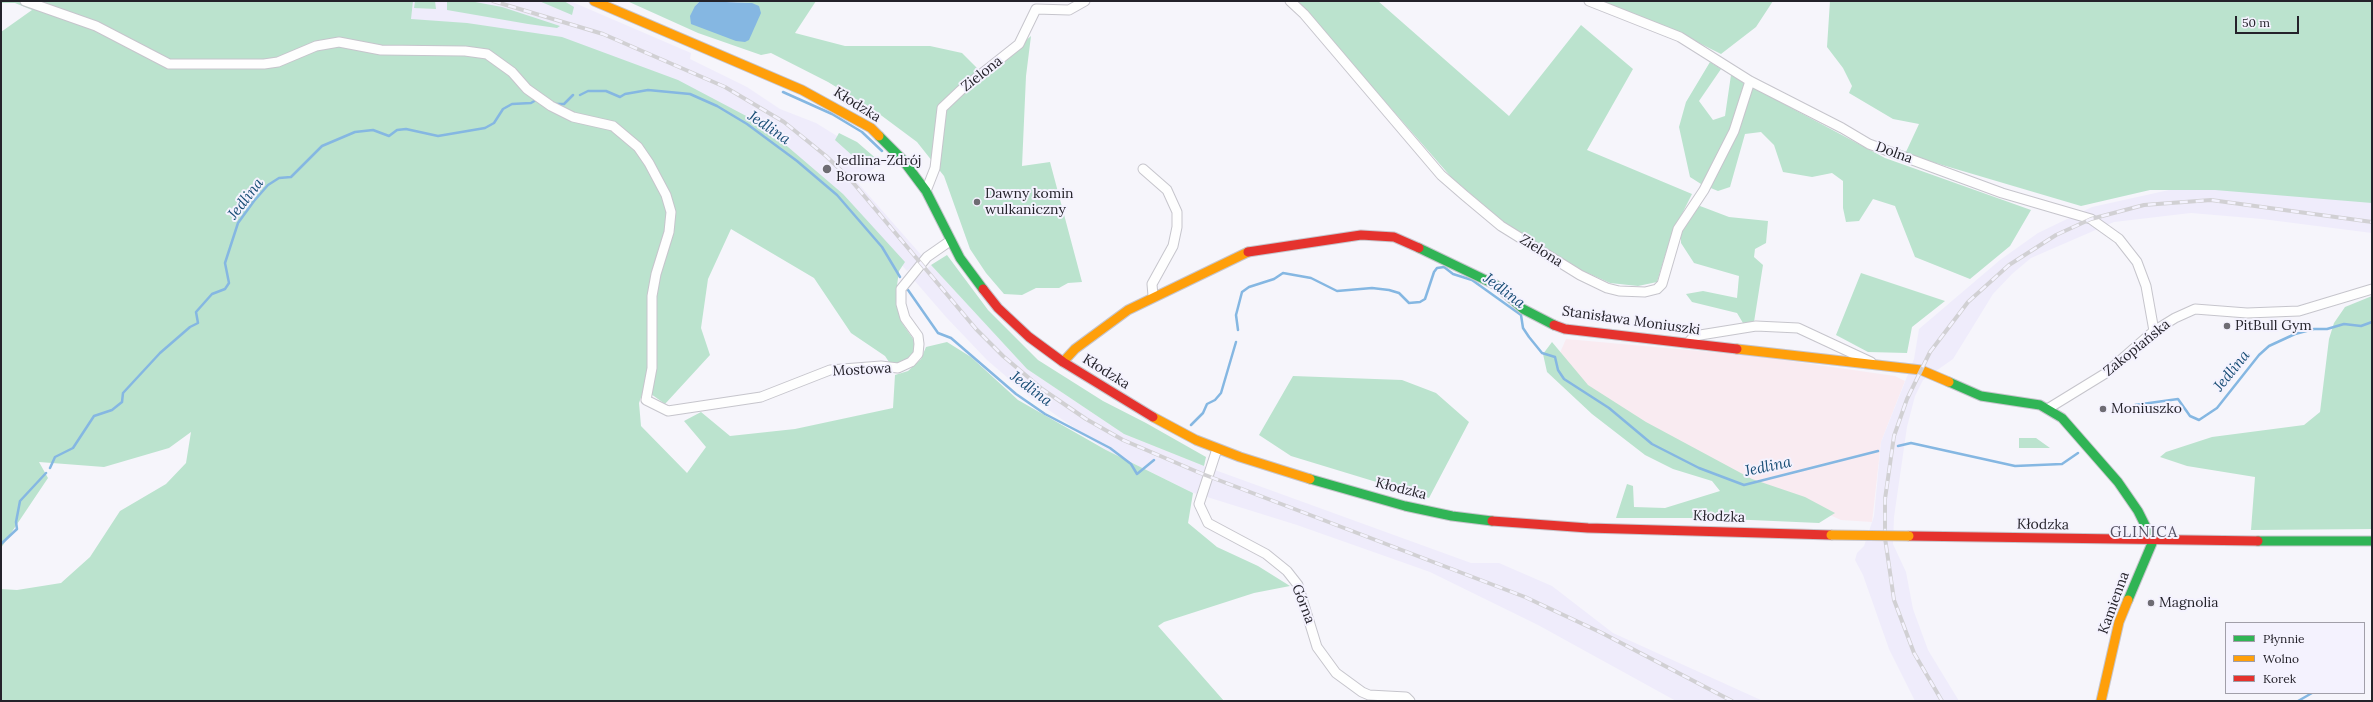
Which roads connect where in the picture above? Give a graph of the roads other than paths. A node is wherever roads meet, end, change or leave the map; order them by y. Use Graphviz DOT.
graph roads {
  1 [pos="25,1"];
  2 [pos="594,1"];
  3 [pos="1085,1"];
  4 [pos="1290,1"];
  5 [pos="1589,1"];
  6 [pos="1750,81"];
  7 [pos="1142,169"];
  8 [pos="926,191"];
  9 [pos="950,241"];
  10 [pos="2372,289"];
  11 [pos="1153,296"];
  12 [pos="2154,331"];
  13 [pos="1688,343"];
  14 [pos="1063,362"];
  15 [pos="1878,365"];
  16 [pos="2049,408"];
  17 [pos="1217,449"];
  18 [pos="2153,541"];
  19 [pos="2372,541"];
  20 [pos="1410,701"];
  21 [pos="2101,701"];
  1 -- 9 [label="street, Mostowa"];
  2 -- 8 [label="main road, Kłodzka"];
  3 -- 8 [label="street, Zielona"];
  4 -- 6 [label="street, Zielona"];
  5 -- 6 [label="street, Dolna"];
  6 -- 12 [label="street, Dolna"];
  7 -- 11 [label="street"];
  8 -- 9 [label="main road, Kłodzka"];
  9 -- 14 [label="main road, Kłodzka"];
  10 -- 12 [label="street, Zakopiańska"];
  11 -- 13 [label="main road, Stanisława Moniuszki"];
  11 -- 14 [label="main road, Stanisława Moniuszki"];
  12 -- 16 [label="street, Zakopiańska"];
  13 -- 15 [label="main road, Stanisława Moniuszki"];
  13 -- 15 [label="street"];
  14 -- 17 [label="main road, Kłodzka"];
  15 -- 16 [label="main road, Stanisława Moniuszki"];
  16 -- 18 [label="main road, Stanisława Moniuszki"];
  17 -- 18 [label="main road, Kłodzka, bridge"];
  17 -- 20 [label="street, Górna"];
  18 -- 19 [label="main road, Kłodzka"];
  18 -- 21 [label="main road, Kamienna"];
}
